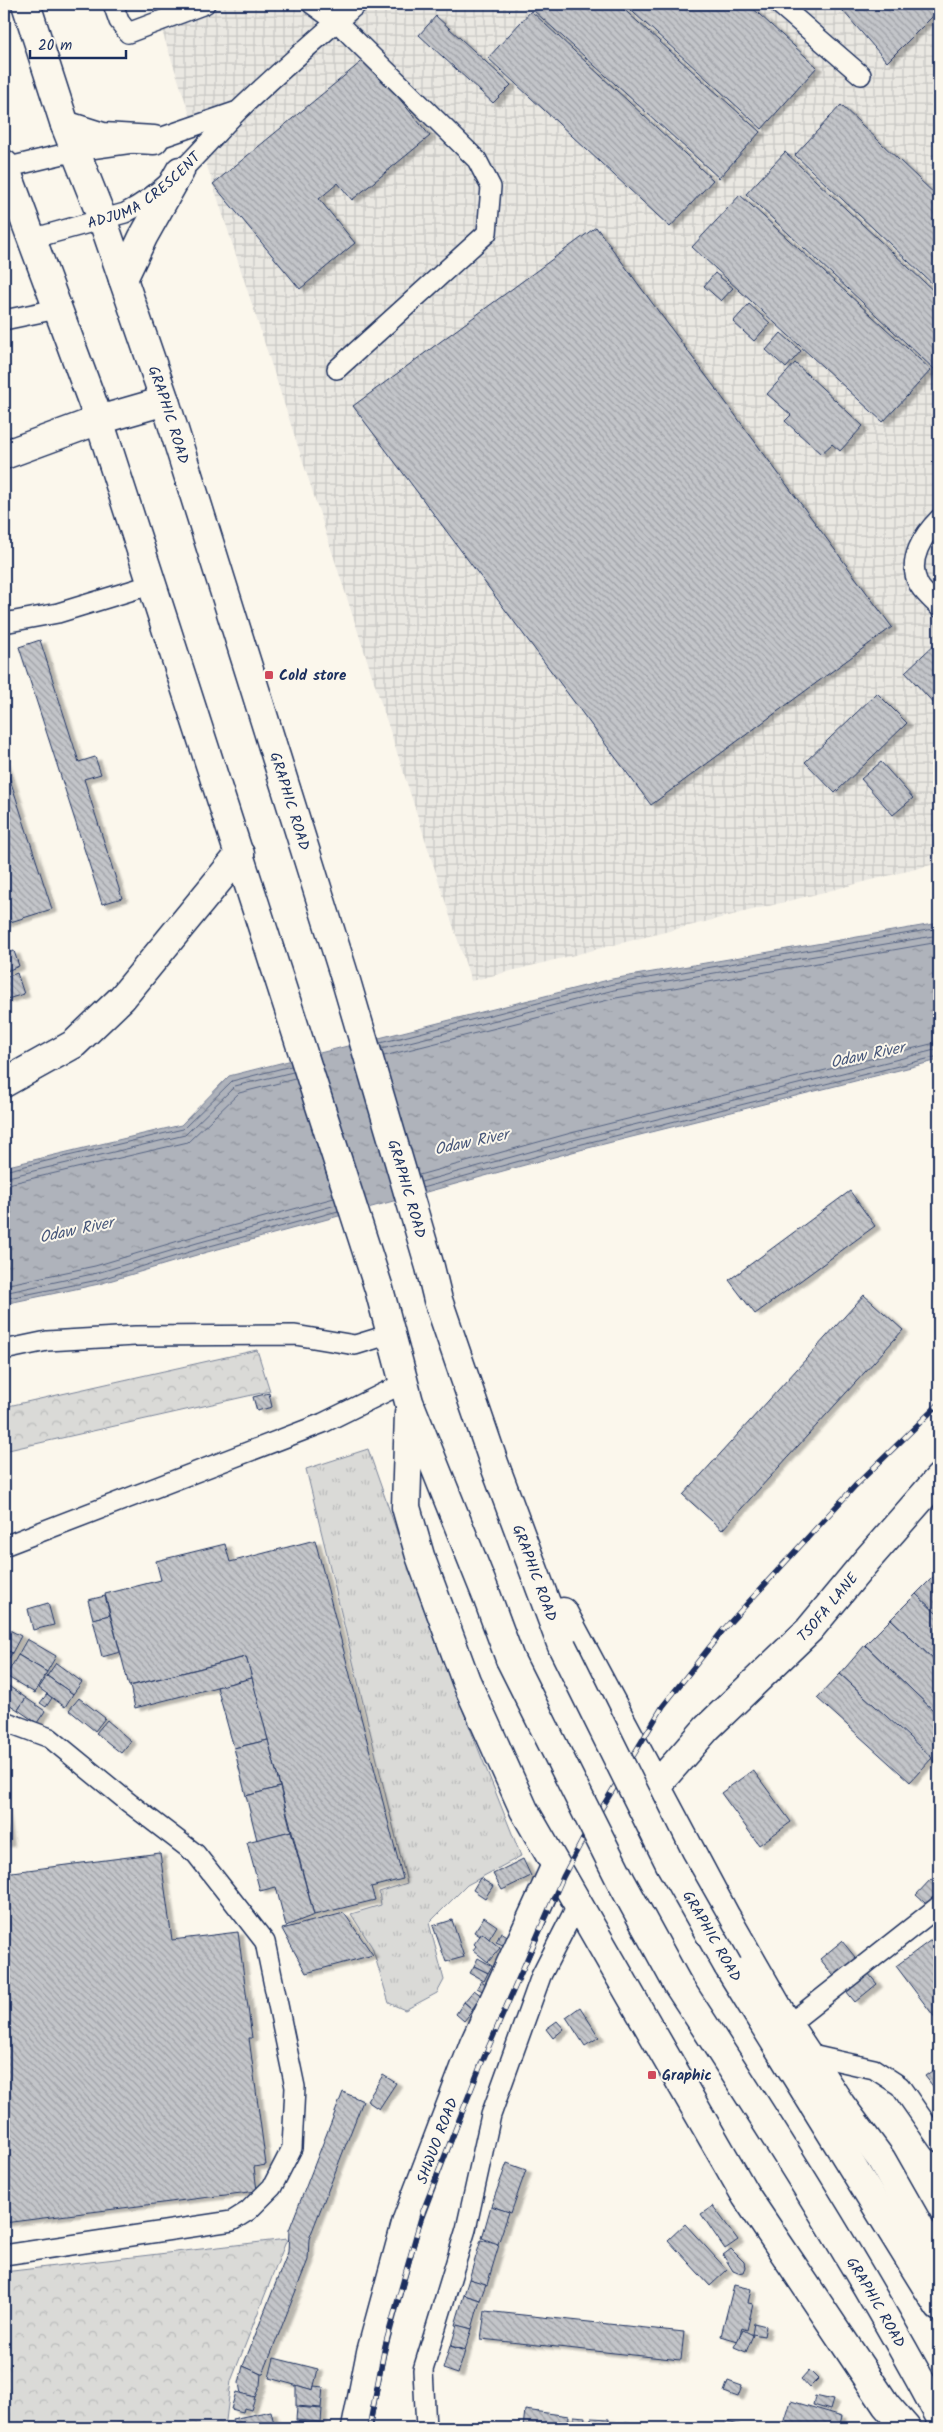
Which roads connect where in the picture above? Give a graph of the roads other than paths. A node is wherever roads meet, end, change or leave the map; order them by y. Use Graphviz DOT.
graph roads {
  1 [pos="26,4"];
  2 [pos="113,4"];
  3 [pos="205,4"];
  4 [pos="312,4"];
  5 [pos="357,4"];
  6 [pos="779,4"];
  7 [pos="337,22"];
  8 [pos="861,74"];
  9 [pos="238,111"];
  10 [pos="66,125"];
  11 [pos="154,140"];
  12 [pos="76,151"];
  13 [pos="4,166"];
  14 [pos="180,171"];
  15 [pos="102,218"];
  16 [pos="31,239"];
  17 [pos="123,279"];
  18 [pos="57,308"];
  19 [pos="4,320"];
  20 [pos="337,370"];
  21 [pos="165,401"];
  22 [pos="99,420"];
  23 [pos="4,455"];
  24 [pos="939,519"];
  25 [pos="152,584"];
  26 [pos="939,607"];
  27 [pos="4,623"];
  28 [pos="240,854"];
  29 [pos="4,1083"];
  30 [pos="391,1334"];
  31 [pos="4,1350"];
  32 [pos="407,1392"];
  33 [pos="495,1466"];
  34 [pos="939,1478"];
  35 [pos="4,1546"];
  36 [pos="4,1721"];
  37 [pos="656,1786"];
  38 [pos="555,1867"];
  39 [pos="577,1904"];
  40 [pos="939,1906"];
  41 [pos="788,2025"];
  42 [pos="807,2054"];
  43 [pos="939,2142"];
  44 [pos="937,2249"];
  45 [pos="4,2254"];
  46 [pos="939,2307"];
  47 [pos="939,2415"];
  48 [pos="356,2428"];
  49 [pos="426,2428"];
  50 [pos="906,2428"];
  1 -- 10 [label="main road, GRAPHIC ROAD"];
  2 -- 3 [label="lane"];
  4 -- 7 [label="lane"];
  5 -- 7 [label="lane, ADJUMA CRESCENT"];
  6 -- 8 [label="lane"];
  7 -- 9 [label="lane, ADJUMA CRESCENT"];
  7 -- 20 [label="lane"];
  9 -- 11 [label="lane, ADJUMA CRESCENT"];
  9 -- 14 [label="lane, ADJUMA CRESCENT"];
  10 -- 11 [label="main road"];
  10 -- 12 [label="main road, GRAPHIC ROAD"];
  11 -- 12 [label="lane, ADJUMA CRESCENT"];
  12 -- 13 [label="lane, ADJUMA CRESCENT"];
  12 -- 15 [label="main road, GRAPHIC ROAD"];
  13 -- 16 [label="main road, GRAPHIC ROAD"];
  14 -- 15 [label="lane, ADJUMA CRESCENT"];
  14 -- 17 [label="main road"];
  15 -- 16 [label="lane, ADJUMA CRESCENT"];
  15 -- 17 [label="main road, GRAPHIC ROAD"];
  16 -- 18 [label="main road, GRAPHIC ROAD"];
  17 -- 21 [label="main road, GRAPHIC ROAD"];
  18 -- 19 [label="lane"];
  18 -- 22 [label="main road, GRAPHIC ROAD"];
  21 -- 22 [label="main road"];
  21 -- 33 [label="main road, GRAPHIC ROAD"];
  22 -- 23 [label="main road"];
  22 -- 25 [label="main road, GRAPHIC ROAD"];
  24 -- 26 [label="lane"];
  25 -- 27 [label="lane"];
  25 -- 28 [label="main road, GRAPHIC ROAD"];
  28 -- 29 [label="main road"];
  28 -- 30 [label="main road, GRAPHIC ROAD"];
  30 -- 31 [label="lane"];
  30 -- 32 [label="main road, GRAPHIC ROAD"];
  32 -- 35 [label="lane"];
  32 -- 38 [label="main road"];
  32 -- 47 [label="main road, GRAPHIC ROAD, bridge"];
  33 -- 37 [label="main road"];
  33 -- 46 [label="main road, GRAPHIC ROAD, bridge"];
  34 -- 37 [label="main road, TSOFA LANE"];
  36 -- 45 [label="lane"];
  37 -- 41 [label="main road"];
  38 -- 39 [label="main road"];
  38 -- 48 [label="main road, SHWUO ROAD"];
  39 -- 49 [label="lane"];
  39 -- 50 [label="main road"];
  40 -- 41 [label="lane"];
  41 -- 42 [label="main road"];
  42 -- 43 [label="lane"];
  42 -- 44 [label="main road"];
}
